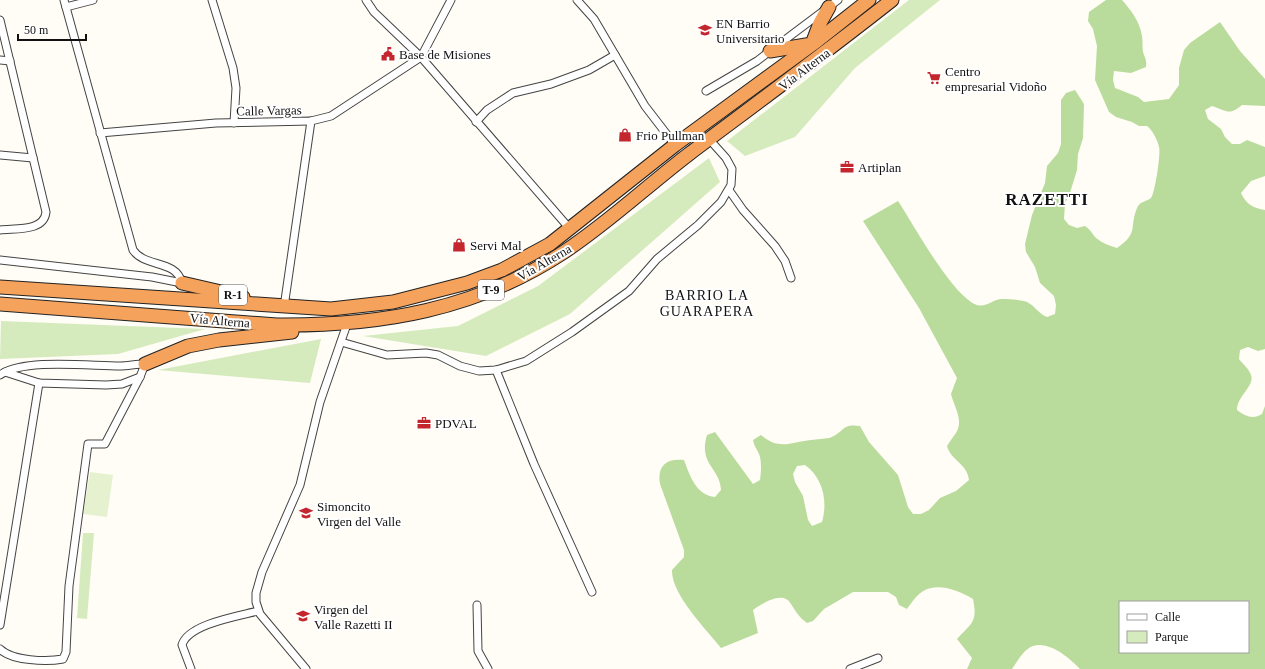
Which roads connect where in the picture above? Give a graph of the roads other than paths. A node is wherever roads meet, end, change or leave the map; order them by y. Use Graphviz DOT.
graph roads {
  1 [pos="92,0"];
  2 [pos="212,0"];
  3 [pos="366,0"];
  4 [pos="451,0"];
  5 [pos="577,0"];
  6 [pos="869,0"];
  7 [pos="892,0"];
  8 [pos="65,3"];
  9 [pos="834,4"];
  10 [pos="0,20"];
  11 [pos="812,44"];
  12 [pos="770,51"];
  13 [pos="616,55"];
  14 [pos="421,57"];
  15 [pos="0,60"];
  16 [pos="10,61"];
  17 [pos="706,91"];
  18 [pos="310,121"];
  19 [pos="476,122"];
  20 [pos="234,123"];
  21 [pos="100,133"];
  22 [pos="709,139"];
  23 [pos="675,145"];
  24 [pos="0,155"];
  25 [pos="33,158"];
  26 [pos="729,190"];
  27 [pos="570,229"];
  28 [pos="0,230"];
  29 [pos="0,260"];
  30 [pos="791,278"];
  31 [pos="182,283"];
  32 [pos="0,286"];
  33 [pos="0,304"];
  34 [pos="284,307"];
  35 [pos="343,324"];
  36 [pos="341,342"];
  37 [pos="145,364"];
  38 [pos="496,370"];
  39 [pos="3,373"];
  40 [pos="140,377"];
  41 [pos="39,383"];
  42 [pos="592,592"];
  43 [pos="477,605"];
  44 [pos="258,611"];
  45 [pos="0,625"];
  46 [pos="0,649"];
  47 [pos="878,658"];
  48 [pos="191,669"];
  49 [pos="306,669"];
  50 [pos="488,669"];
  51 [pos="850,669"];
  1 -- 8 [label="street"];
  2 -- 20 [label="street"];
  3 -- 14 [label="street"];
  4 -- 14 [label="street"];
  5 -- 13 [label="street"];
  6 -- 11 [label="highway, Vía Alterna / T-9"];
  7 -- 22 [label="highway, Vía Alterna / T-9"];
  8 -- 21 [label="street"];
  9 -- 11 [label="highway"];
  9 -- 12 [label="street"];
  10 -- 16 [label="street"];
  11 -- 12 [label="highway"];
  11 -- 23 [label="highway, Vía Alterna / T-9"];
  12 -- 17 [label="street"];
  13 -- 19 [label="street"];
  13 -- 23 [label="street"];
  14 -- 18 [label="street, Calle Vargas"];
  14 -- 19 [label="street"];
  15 -- 16 [label="street"];
  16 -- 25 [label="street"];
  18 -- 20 [label="street, Calle Vargas"];
  18 -- 34 [label="street"];
  19 -- 27 [label="street"];
  20 -- 21 [label="street, Calle Vargas"];
  21 -- 31 [label="street"];
  22 -- 26 [label="street"];
  22 -- 35 [label="highway, Vía Alterna / T-9"];
  23 -- 27 [label="highway, Vía Alterna / T-9"];
  24 -- 25 [label="street"];
  25 -- 28 [label="street"];
  26 -- 30 [label="street"];
  26 -- 38 [label="street"];
  27 -- 34 [label="highway, Vía Alterna / T-9"];
  29 -- 31 [label="street, R-1"];
  31 -- 34 [label="highway, R-1"];
  32 -- 34 [label="highway, Vía Alterna / T-9"];
  33 -- 35 [label="highway, Vía Alterna / T-9"];
  35 -- 36 [label="street"];
  35 -- 37 [label="highway, T-9"];
  36 -- 38 [label="street"];
  36 -- 44 [label="street"];
  37 -- 39 [label="street, T-9"];
  37 -- 40 [label="street"];
  38 -- 42 [label="street"];
  39 -- 41 [label="street"];
  40 -- 41 [label="street"];
  40 -- 46 [label="street"];
  41 -- 45 [label="street"];
  43 -- 50 [label="street"];
  44 -- 48 [label="street"];
  44 -- 49 [label="street"];
  47 -- 51 [label="street"];
}
